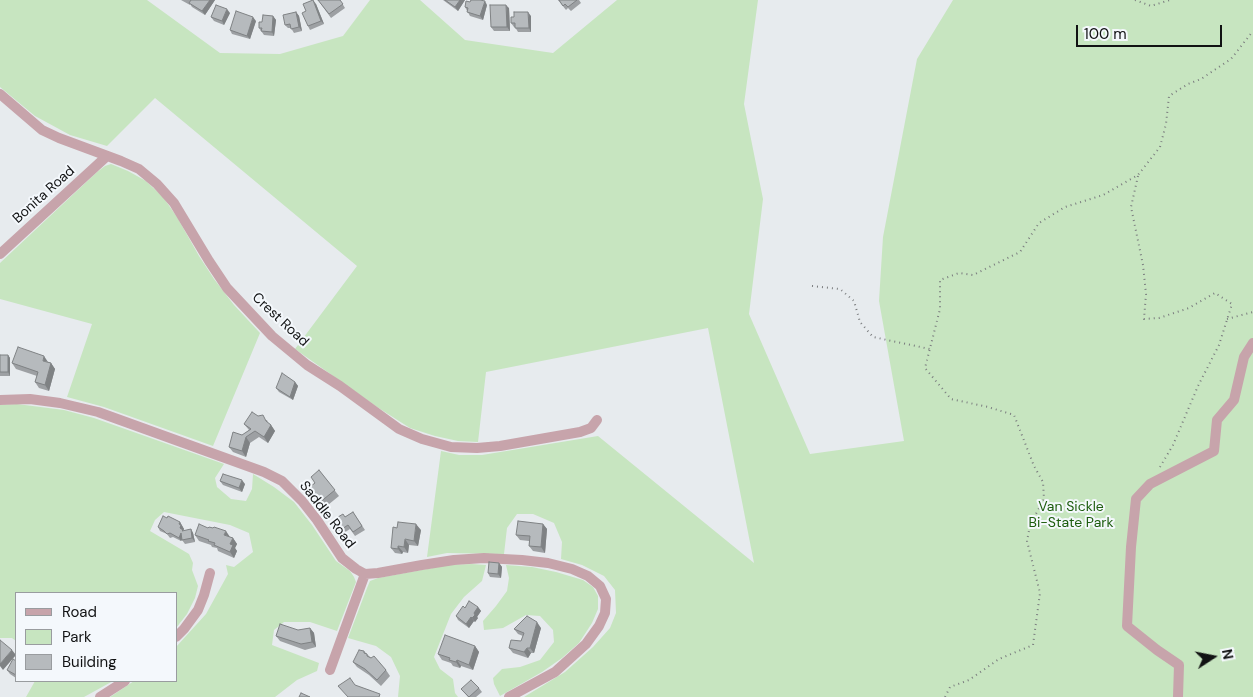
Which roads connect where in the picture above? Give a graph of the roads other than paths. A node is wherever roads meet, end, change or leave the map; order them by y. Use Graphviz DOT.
graph roads {
  1 [pos="0,94"];
  2 [pos="107,156"];
  3 [pos="0,254"];
  4 [pos="1253,343"];
  5 [pos="0,400"];
  6 [pos="597,420"];
  7 [pos="210,574"];
  8 [pos="365,574"];
  9 [pos="178,635"];
  10 [pos="330,670"];
  11 [pos="123,682"];
  12 [pos="100,697"];
  13 [pos="509,697"];
  14 [pos="1178,697"];
  1 -- 2 [label="street, Crest Road"];
  2 -- 3 [label="street, Bonita Road"];
  2 -- 6 [label="street, Crest Road"];
  4 -- 14 [label="street"];
  5 -- 8 [label="street, Saddle Road"];
  7 -- 9 [label="street"];
  8 -- 10 [label="street"];
  8 -- 13 [label="street"];
  11 -- 12 [label="street"];
}
